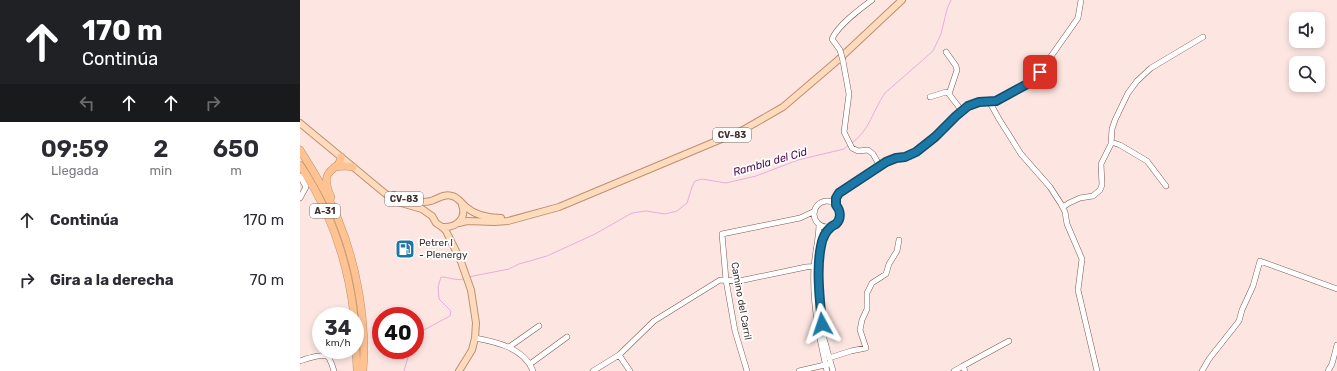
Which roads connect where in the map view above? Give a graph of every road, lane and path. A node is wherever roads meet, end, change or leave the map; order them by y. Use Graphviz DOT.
graph roads {
  1 [pos="872,0"];
  2 [pos="902,0"];
  3 [pos="1081,0"];
  4 [pos="1203,37"];
  5 [pos="946,52"];
  6 [pos="949,94"];
  7 [pos="930,97"];
  8 [pos="989,101"];
  9 [pos="962,111"];
  10 [pos="300,123"];
  11 [pos="1111,142"];
  12 [pos="300,150"];
  13 [pos="341,157"];
  14 [pos="300,165"];
  15 [pos="880,166"];
  16 [pos="335,167"];
  17 [pos="353,167"];
  18 [pos="300,176"];
  19 [pos="374,183"];
  20 [pos="1166,186"];
  21 [pos="300,198"];
  22 [pos="437,199"];
  23 [pos="462,203"];
  24 [pos="833,203"];
  25 [pos="1062,207"];
  26 [pos="815,211"];
  27 [pos="432,216"];
  28 [pos="530,216"];
  29 [pos="338,218"];
  30 [pos="800,218"];
  31 [pos="818,222"];
  32 [pos="457,224"];
  33 [pos="442,227"];
  34 [pos="831,227"];
  35 [pos="899,240"];
  36 [pos="455,250"];
  37 [pos="817,266"];
  38 [pos="726,280"];
  39 [pos="1337,289"];
  40 [pos="353,307"];
  41 [pos="539,326"];
  42 [pos="475,338"];
  43 [pos="567,338"];
  44 [pos="1009,341"];
  45 [pos="1337,344"];
  46 [pos="508,347"];
  47 [pos="618,355"];
  48 [pos="356,359"];
  49 [pos="356,359"];
  50 [pos="300,361"];
  51 [pos="829,362"];
  52 [pos="530,364"];
  53 [pos="964,369"];
  54 [pos="334,371"];
  55 [pos="354,371"];
  56 [pos="357,371"];
  57 [pos="363,371"];
  58 [pos="459,371"];
  59 [pos="533,371"];
  60 [pos="593,371"];
  61 [pos="630,371"];
  62 [pos="747,371"];
  63 [pos="799,371"];
  64 [pos="828,371"];
  65 [pos="832,371"];
  66 [pos="954,371"];
  67 [pos="1098,371"];
  68 [pos="1202,371"];
  69 [pos="1328,371"];
  1 -- 15 [label="street, bridge"];
  2 -- 28 [label="main road, CV-83"];
  3 -- 8 [label="street"];
  4 -- 11 [label="street"];
  5 -- 6 [label="street"];
  6 -- 7 [label="street"];
  6 -- 9 [label="street"];
  8 -- 9 [label="street"];
  8 -- 25 [label="street"];
  9 -- 15 [label="street"];
  10 -- 13 [label="main road, CV-83"];
  11 -- 20 [label="street"];
  11 -- 25 [label="street"];
  12 -- 29 [label="highway, A-31"];
  13 -- 16 [label="highway"];
  13 -- 17 [label="main road, CV-83"];
  14 -- 40 [label="highway, A-31"];
  15 -- 24 [label="street"];
  16 -- 17 [label="highway"];
  16 -- 29 [label="highway"];
  17 -- 19 [label="main road, CV-83"];
  18 -- 21 [label="street"];
  19 -- 22 [label="main road, CV-83"];
  19 -- 27 [label="main road, CV-83"];
  22 -- 23 [label="main road, CV-83"];
  22 -- 27 [label="main road, CV-83"];
  23 -- 28 [label="main road, CV-83"];
  23 -- 32 [label="main road"];
  24 -- 26 [label="street"];
  24 -- 34 [label="street"];
  25 -- 67 [label="street"];
  26 -- 30 [label="street"];
  26 -- 31 [label="street"];
  27 -- 33 [label="main road, CV-83"];
  28 -- 32 [label="main road, CV-83"];
  29 -- 57 [label="highway, A-31"];
  30 -- 31 [label="street"];
  30 -- 38 [label="street, Camino del Carril"];
  31 -- 34 [label="street"];
  31 -- 37 [label="street"];
  32 -- 33 [label="main road, CV-83"];
  32 -- 36 [label="main road"];
  33 -- 36 [label="main road"];
  34 -- 37 [label="street"];
  35 -- 51 [label="street"];
  36 -- 42 [label="main road"];
  37 -- 38 [label="street"];
  37 -- 51 [label="street"];
  38 -- 47 [label="street"];
  38 -- 62 [label="street, Camino del Carril"];
  39 -- 68 [label="street"];
  41 -- 46 [label="street"];
  42 -- 46 [label="street"];
  42 -- 58 [label="main road"];
  43 -- 52 [label="street"];
  44 -- 53 [label="street"];
  45 -- 69 [label="street"];
  46 -- 52 [label="street"];
  47 -- 60 [label="street"];
  47 -- 61 [label="street"];
  48 -- 55 [label="highway"];
  49 -- 56 [label="highway"];
  50 -- 54 [label="street"];
  51 -- 63 [label="street"];
  51 -- 64 [label="street"];
  51 -- 65 [label="street"];
  52 -- 59 [label="street"];
  53 -- 66 [label="street"];
}
